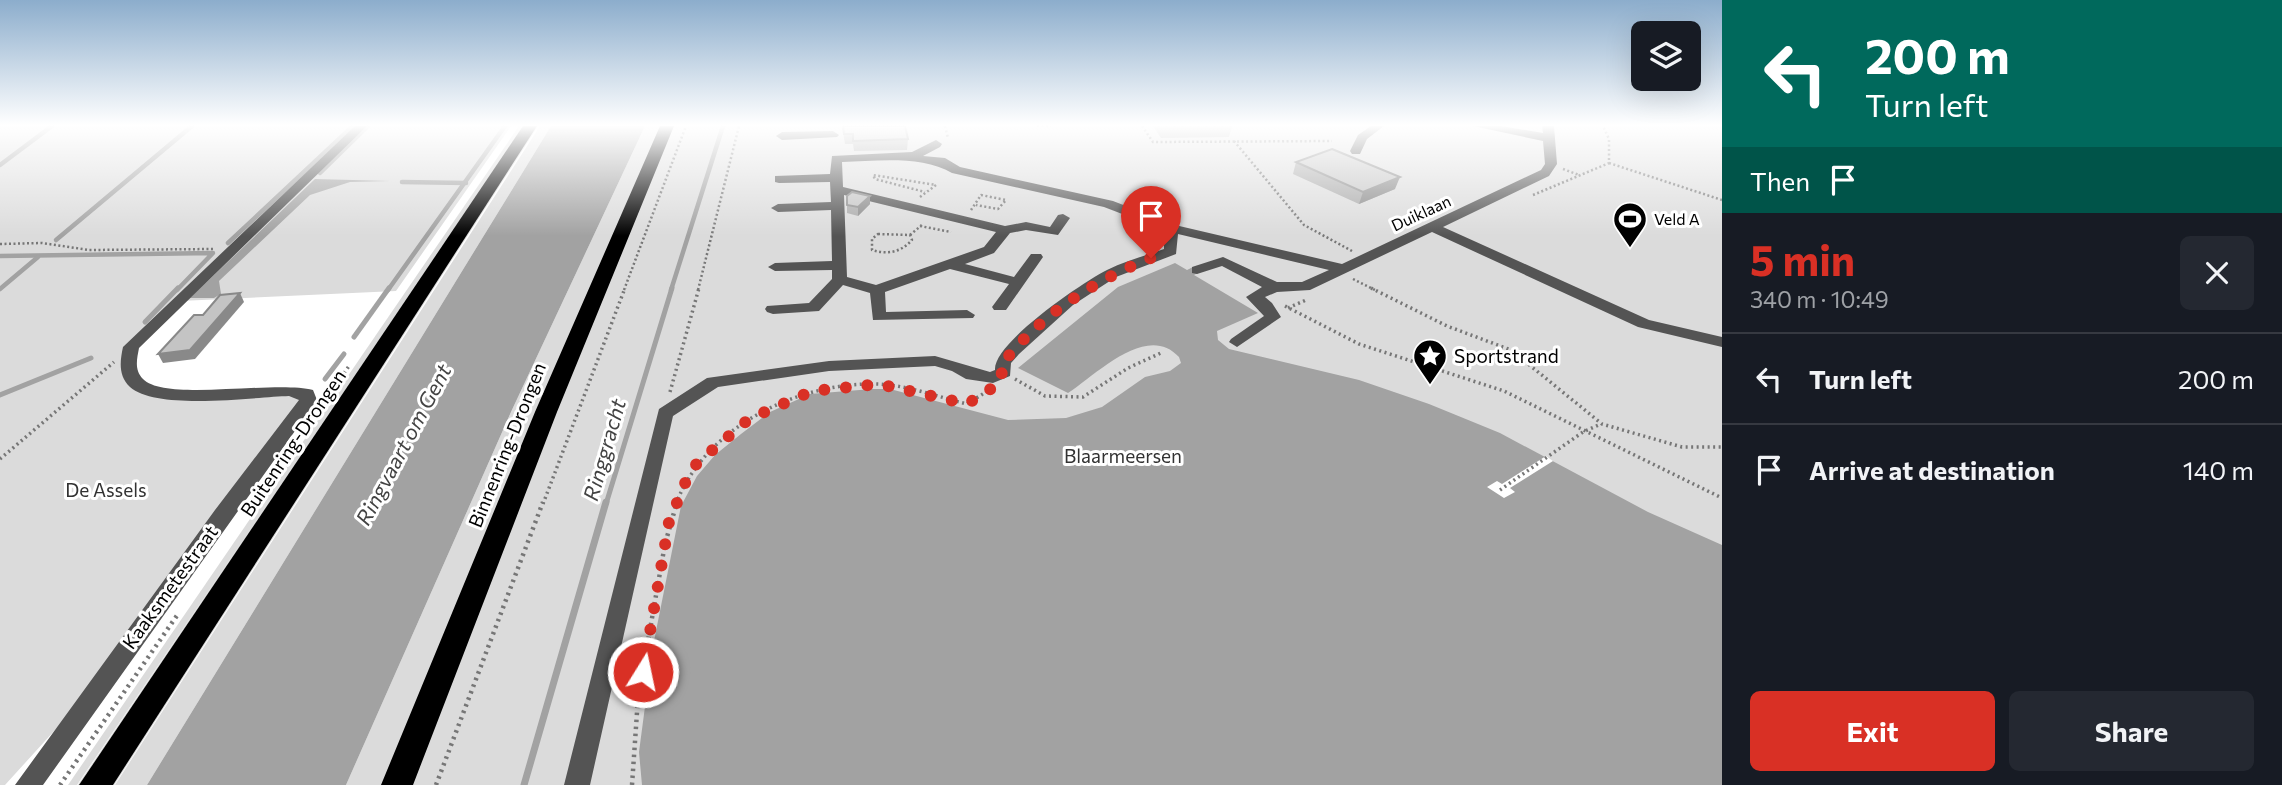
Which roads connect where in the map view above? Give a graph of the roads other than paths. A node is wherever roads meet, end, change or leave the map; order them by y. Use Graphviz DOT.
graph roads {
  1 [pos="324,163"];
  2 [pos="506,163"];
  3 [pos="651,163"];
  4 [pos="836,163"];
  5 [pos="944,163"];
  6 [pos="1551,163"];
  7 [pos="779,179"];
  8 [pos="836,183"];
  9 [pos="836,206"];
  10 [pos="778,208"];
  11 [pos="1063,218"];
  12 [pos="1432,227"];
  13 [pos="1171,228"];
  14 [pos="1005,230"];
  15 [pos="1036,257"];
  16 [pos="949,264"];
  17 [pos="775,267"];
  18 [pos="1344,269"];
  19 [pos="1197,270"];
  20 [pos="839,273"];
  21 [pos="1018,282"];
  22 [pos="877,290"];
  23 [pos="1268,290"];
  24 [pos="1000,307"];
  25 [pos="773,309"];
  26 [pos="967,315"];
  27 [pos="1237,342"];
  28 [pos="1722,342"];
  29 [pos="29,785"];
  30 [pos="95,785"];
  31 [pos="397,785"];
  32 [pos="577,785"];
  1 -- 29 [label="street, Kaaksmetestraat"];
  2 -- 30 [label="highway, Buitenring-Drongen"];
  3 -- 31 [label="highway, Binnenring-Drongen"];
  4 -- 8 [label="street"];
  5 -- 13 [label="street"];
  6 -- 12 [label="street, Duiklaan"];
  7 -- 8 [label="street"];
  8 -- 9 [label="street"];
  8 -- 14 [label="street"];
  9 -- 10 [label="street"];
  9 -- 20 [label="street"];
  11 -- 14 [label="street"];
  12 -- 18 [label="street, Duiklaan"];
  12 -- 28 [label="street"];
  13 -- 18 [label="street"];
  13 -- 32 [label="street"];
  14 -- 16 [label="street"];
  15 -- 21 [label="street"];
  16 -- 21 [label="street"];
  16 -- 22 [label="street"];
  17 -- 20 [label="street"];
  18 -- 23 [label="street, Duiklaan"];
  19 -- 23 [label="street"];
  20 -- 22 [label="street"];
  20 -- 25 [label="street"];
  21 -- 24 [label="street"];
  22 -- 26 [label="street"];
  23 -- 27 [label="street"];
}
